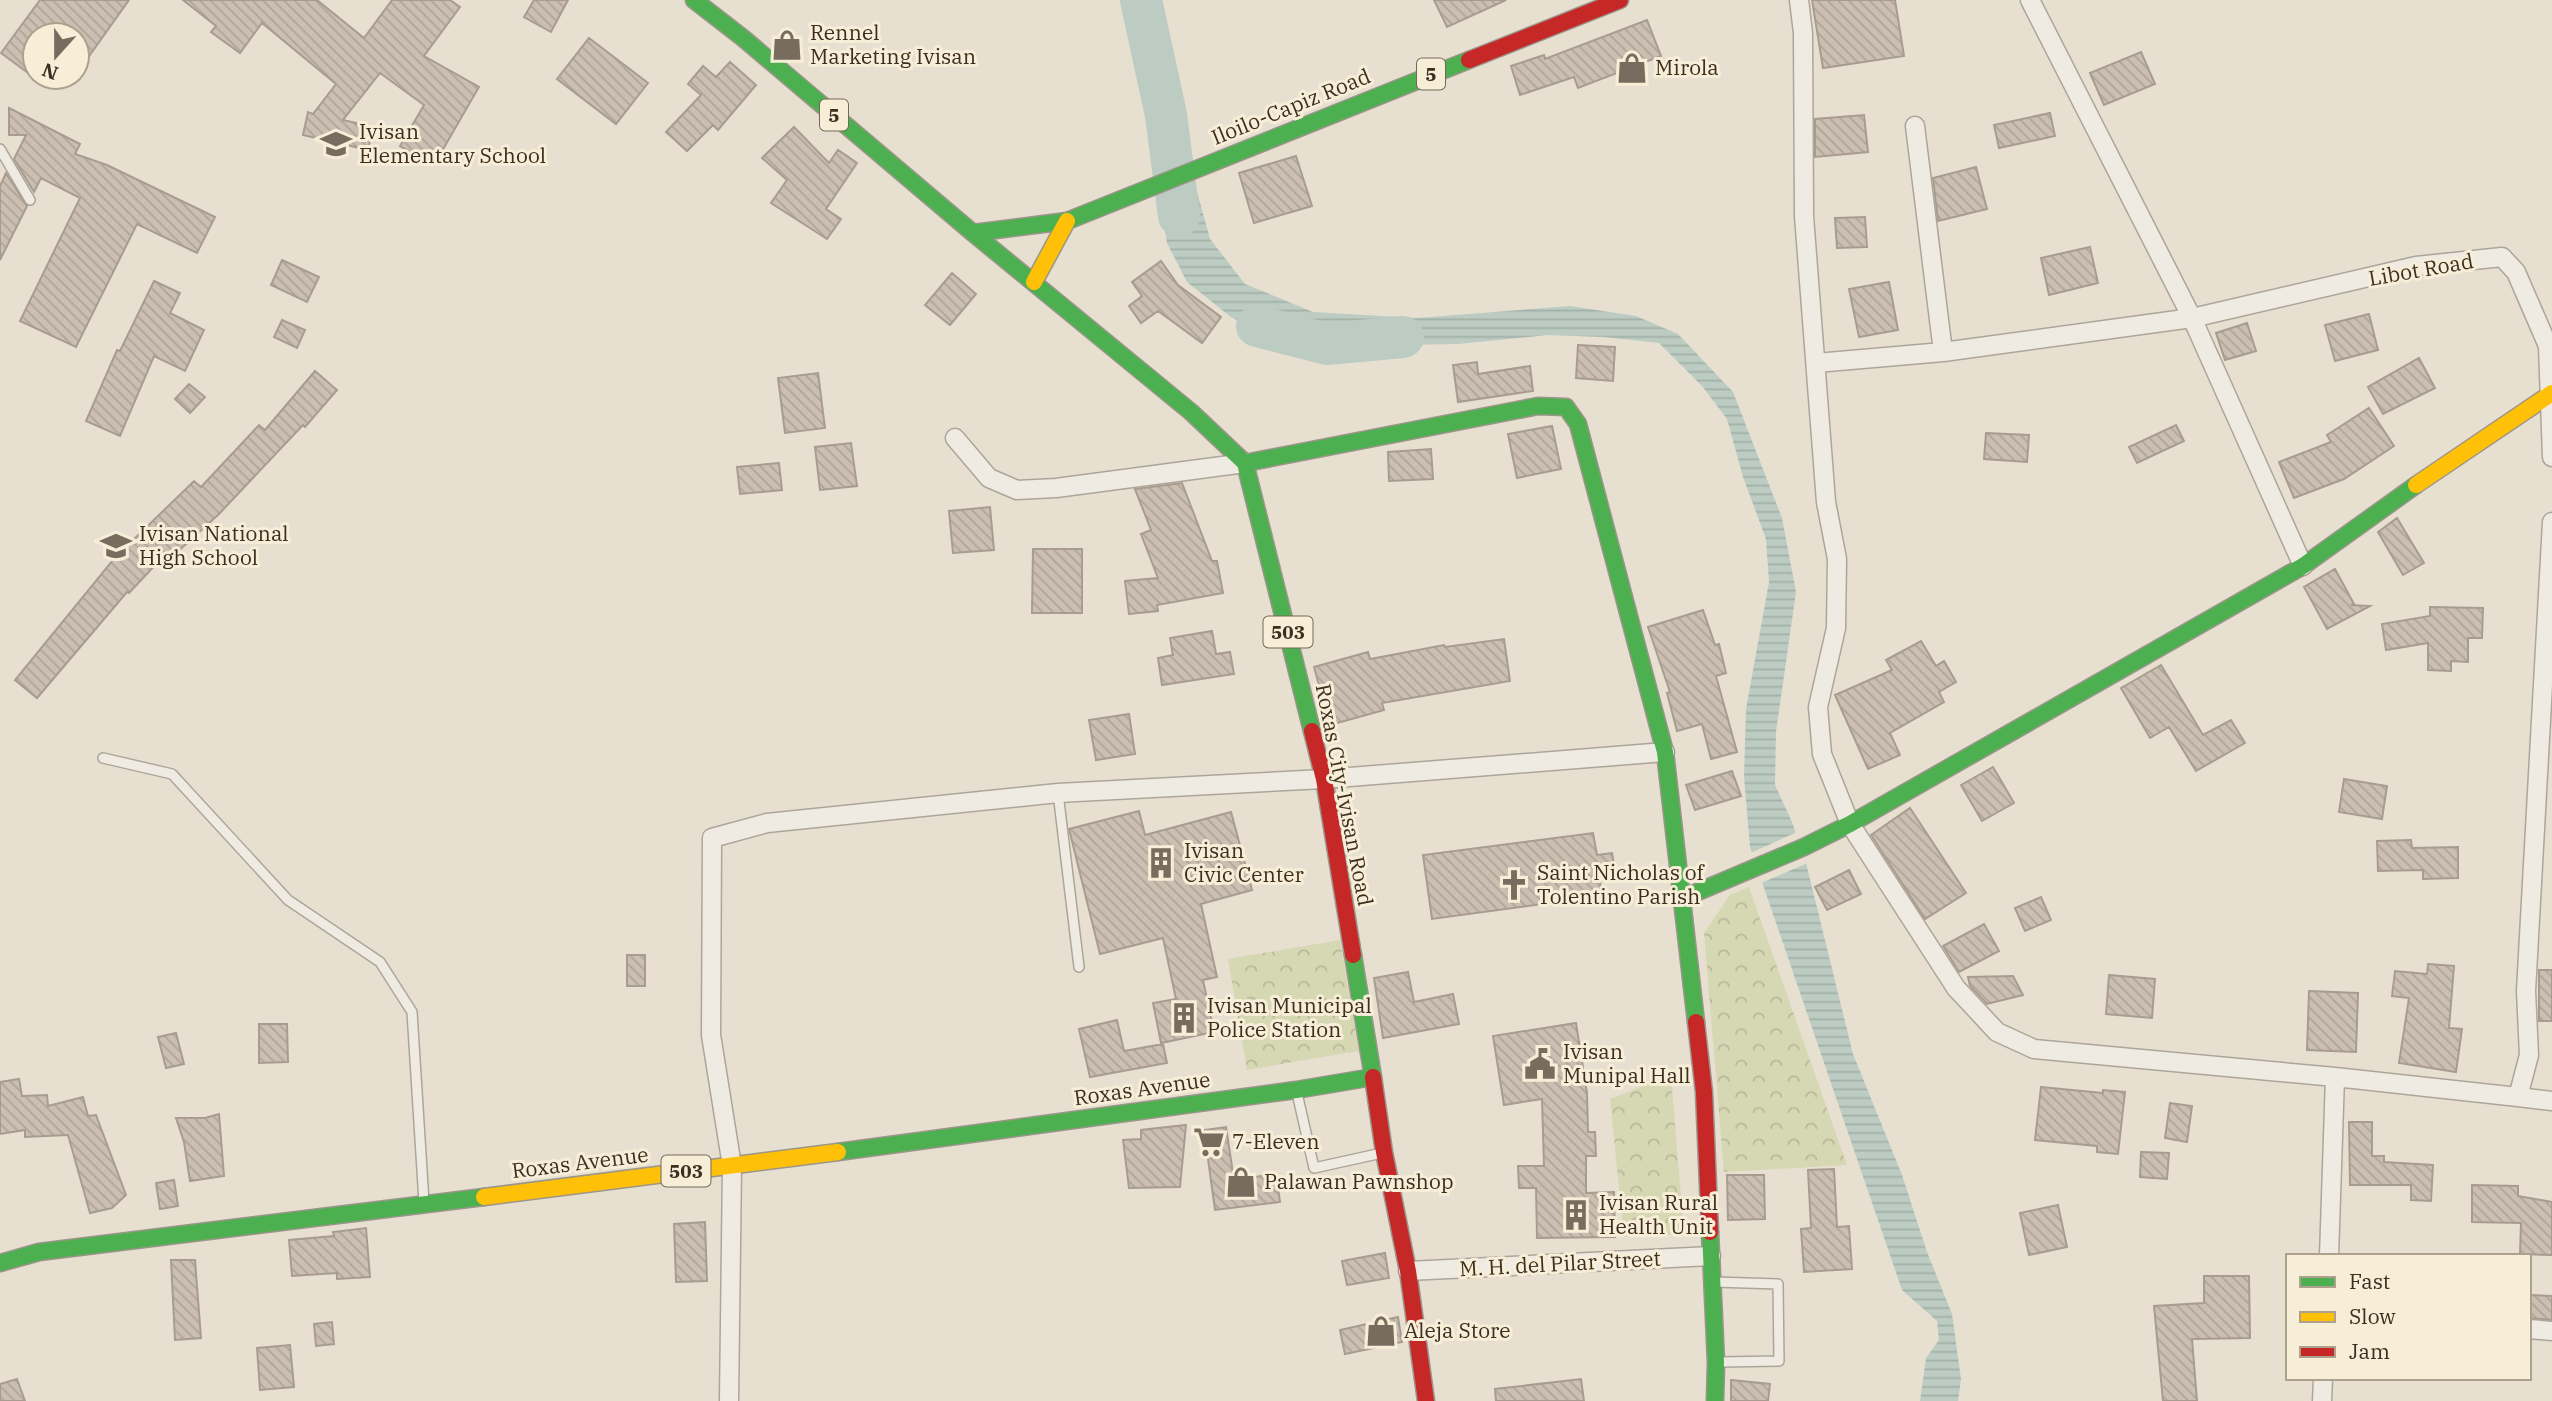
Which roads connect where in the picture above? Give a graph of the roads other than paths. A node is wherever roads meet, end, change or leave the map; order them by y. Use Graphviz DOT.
graph roads {
  1 [pos="694,0"];
  2 [pos="1620,0"];
  3 [pos="1799,0"];
  4 [pos="2030,0"];
  5 [pos="1915,126"];
  6 [pos="0,149"];
  7 [pos="30,200"];
  8 [pos="1067,221"];
  9 [pos="973,233"];
  10 [pos="1034,282"];
  11 [pos="2192,318"];
  12 [pos="1943,352"];
  13 [pos="1816,363"];
  14 [pos="2551,395"];
  15 [pos="955,438"];
  16 [pos="2552,457"];
  17 [pos="1245,463"];
  18 [pos="2552,522"];
  19 [pos="2303,566"];
  20 [pos="1665,751"];
  21 [pos="103,758"];
  22 [pos="1324,779"];
  23 [pos="1058,793"];
  24 [pos="1850,824"];
  25 [pos="1681,899"];
  26 [pos="1079,967"];
  27 [pos="1373,1077"];
  28 [pos="2335,1077"];
  29 [pos="1296,1090"];
  30 [pos="2518,1097"];
  31 [pos="2552,1101"];
  32 [pos="1384,1152"];
  33 [pos="732,1166"];
  34 [pos="424,1204"];
  35 [pos="2329,1254"];
  36 [pos="1711,1256"];
  37 [pos="0,1263"];
  38 [pos="1408,1272"];
  39 [pos="1713,1282"];
  40 [pos="2531,1329"];
  41 [pos="2552,1331"];
  42 [pos="1716,1362"];
  43 [pos="2323,1380"];
  44 [pos="729,1401"];
  45 [pos="1426,1401"];
  46 [pos="1715,1401"];
  47 [pos="2322,1401"];
  1 -- 9 [label="main road, 5"];
  2 -- 8 [label="main road, Iloilo-Capiz Road / 5"];
  3 -- 13 [label="street"];
  4 -- 11 [label="street"];
  5 -- 12 [label="street"];
  6 -- 7 [label="lane"];
  8 -- 9 [label="main road, Iloilo-Capiz Road / 5"];
  8 -- 10 [label="main road"];
  9 -- 10 [label="main road"];
  10 -- 17 [label="main road"];
  11 -- 12 [label="street"];
  11 -- 14 [label="street, Libot Road"];
  11 -- 19 [label="street"];
  12 -- 13 [label="street"];
  13 -- 24 [label="street"];
  14 -- 16 [label="street"];
  14 -- 19 [label="main road"];
  15 -- 17 [label="street"];
  17 -- 20 [label="main road"];
  17 -- 22 [label="main road, Roxas City-Ivisan Road / 503"];
  18 -- 30 [label="street"];
  19 -- 24 [label="main road"];
  20 -- 22 [label="street"];
  20 -- 25 [label="main road"];
  21 -- 34 [label="lane"];
  22 -- 23 [label="street"];
  22 -- 27 [label="main road, Roxas City-Ivisan Road / 503"];
  23 -- 26 [label="lane"];
  23 -- 33 [label="street"];
  24 -- 25 [label="main road"];
  24 -- 28 [label="street"];
  25 -- 36 [label="main road"];
  27 -- 29 [label="main road, Roxas Avenue / 503"];
  27 -- 32 [label="main road, Roxas City-Ivisan Road"];
  28 -- 30 [label="street"];
  28 -- 35 [label="street"];
  29 -- 32 [label="lane"];
  29 -- 33 [label="main road, Roxas Avenue / 503"];
  30 -- 31 [label="street"];
  32 -- 38 [label="main road, Roxas City-Ivisan Road"];
  33 -- 34 [label="main road, Roxas Avenue / 503"];
  33 -- 44 [label="street"];
  34 -- 37 [label="main road, Roxas Avenue / 503"];
  36 -- 38 [label="street, M. H. del Pilar Street"];
  36 -- 39 [label="main road"];
  38 -- 45 [label="main road, Roxas City-Ivisan Road"];
  39 -- 42 [label="main road"];
  39 -- 42 [label="lane"];
  40 -- 41 [label="street"];
  42 -- 46 [label="main road"];
  43 -- 47 [label="street"];
}
